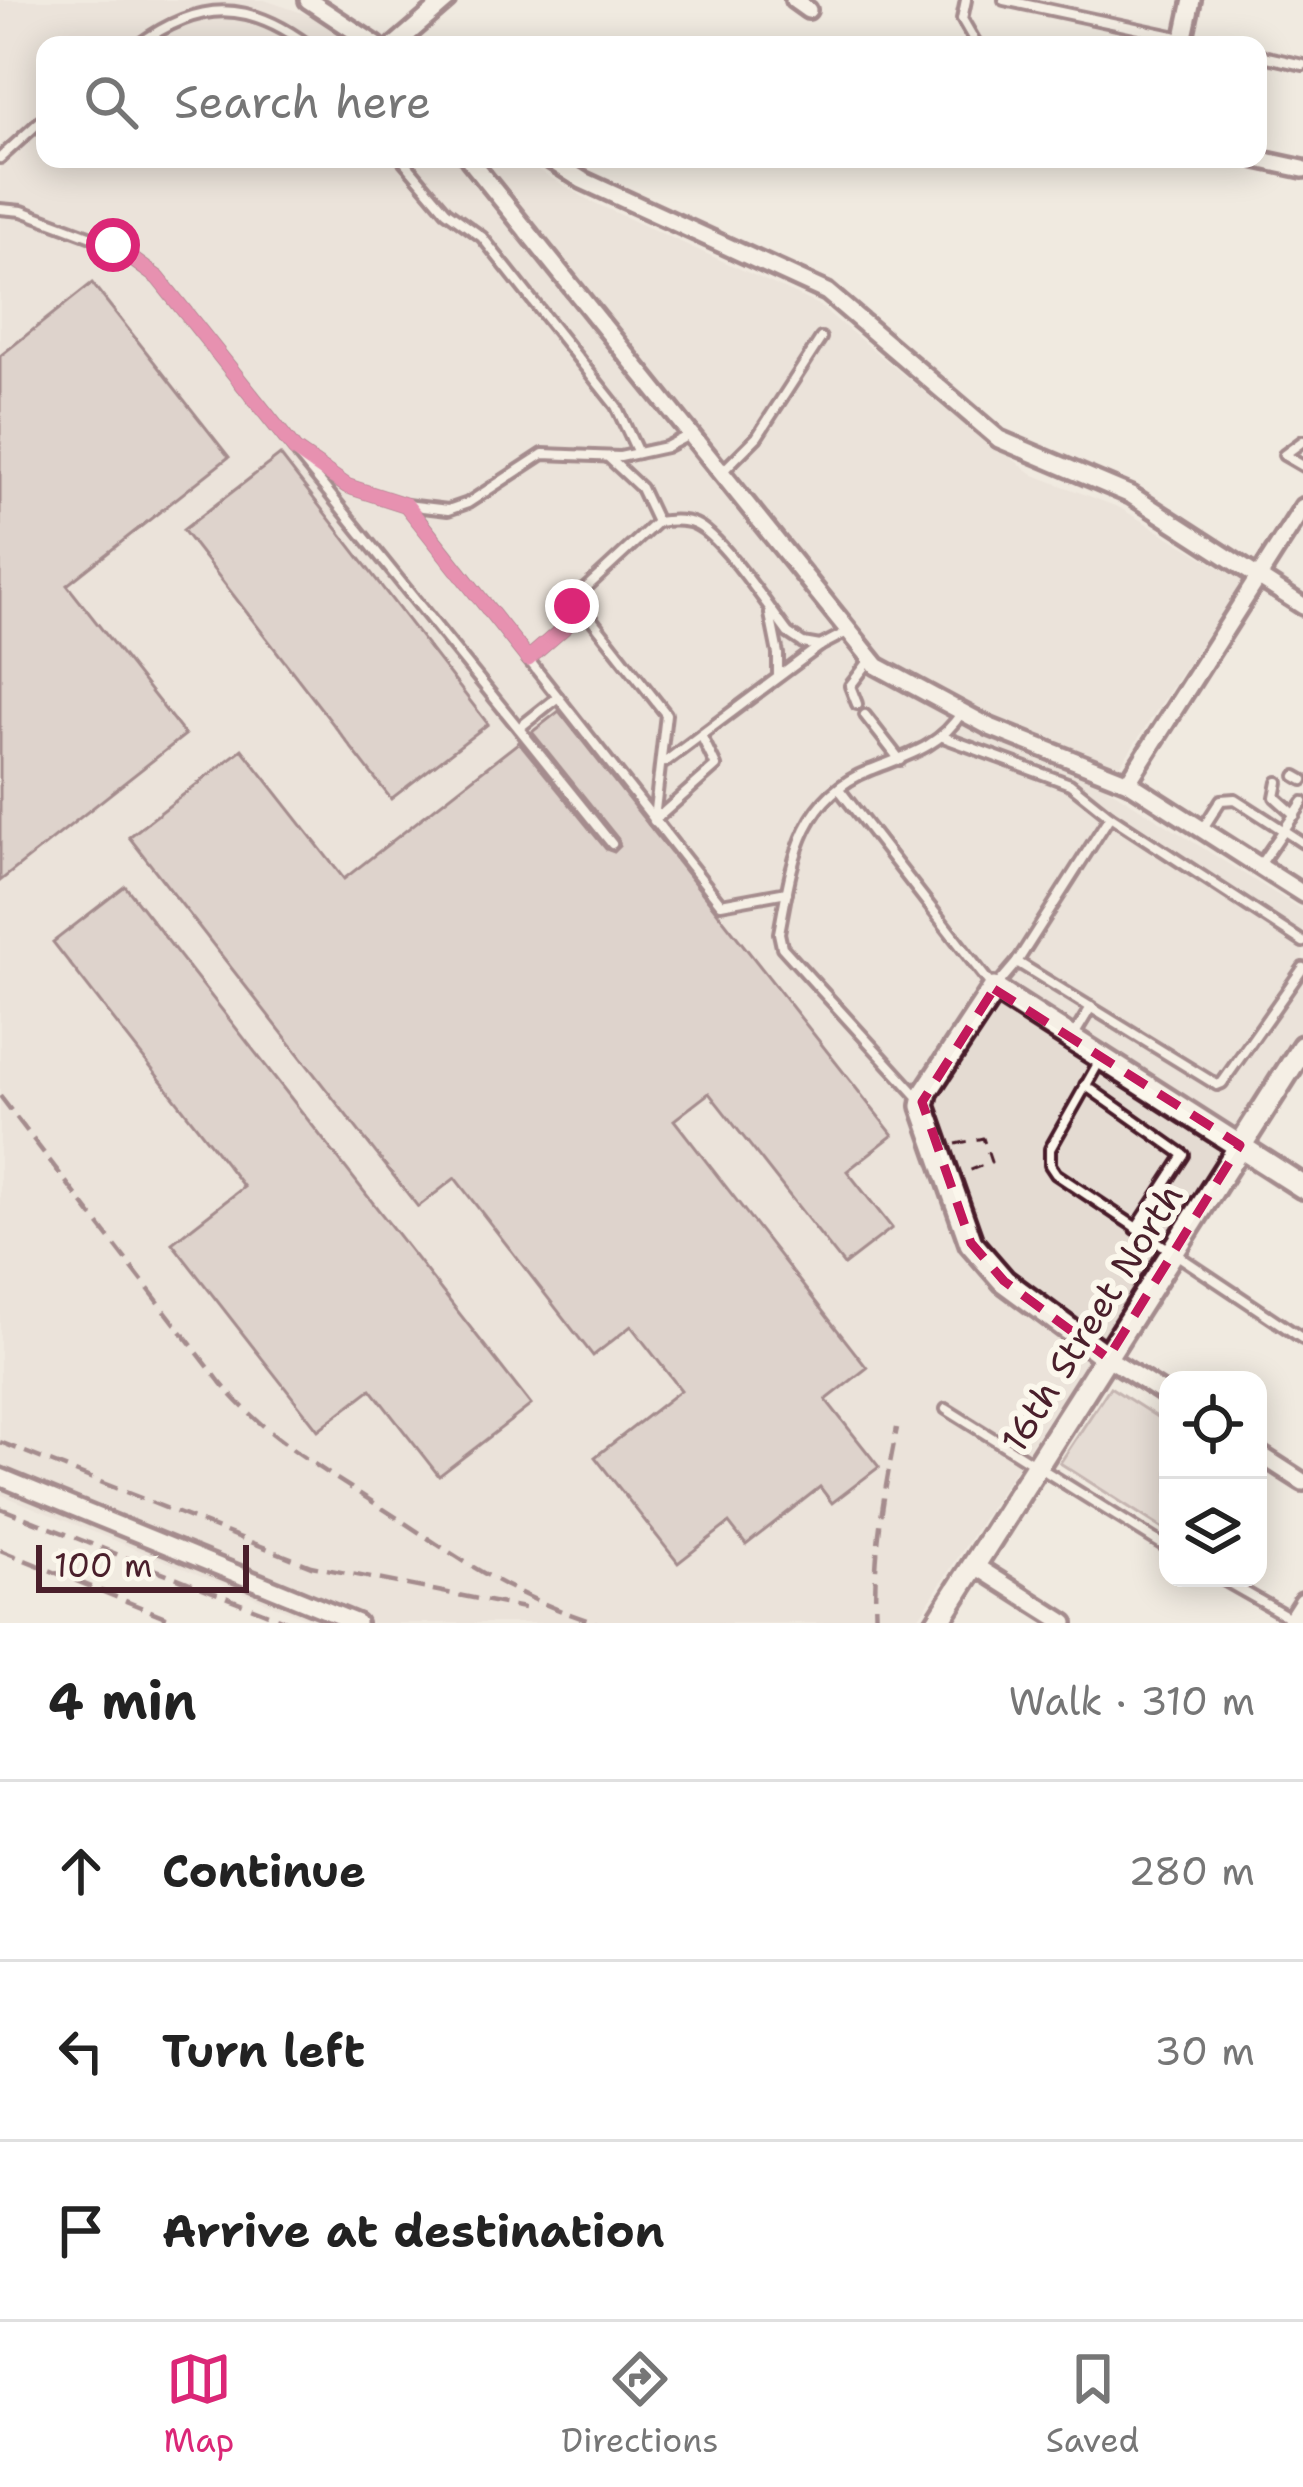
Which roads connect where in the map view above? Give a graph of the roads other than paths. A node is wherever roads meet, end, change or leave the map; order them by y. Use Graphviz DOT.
graph roads {
  1 [pos="308,0"];
  2 [pos="447,0"];
  3 [pos="966,0"];
  4 [pos="1004,0"];
  5 [pos="1192,0"];
  6 [pos="152,36"];
  7 [pos="296,36"];
  8 [pos="362,36"];
  9 [pos="405,36"];
  10 [pos="972,36"];
  11 [pos="1179,36"];
  12 [pos="1184,36"];
  13 [pos="1267,57"];
  14 [pos="1303,65"];
  15 [pos="36,126"];
  16 [pos="0,158"];
  17 [pos="1267,161"];
  18 [pos="410,168"];
  19 [pos="477,168"];
  20 [pos="563,168"];
  21 [pos="1303,169"];
  22 [pos="0,209"];
  23 [pos="821,338"];
  24 [pos="690,434"];
  25 [pos="1303,441"];
  26 [pos="295,450"];
  27 [pos="638,453"];
  28 [pos="607,456"];
  29 [pos="1303,466"];
  30 [pos="721,473"];
  31 [pos="406,505"];
  32 [pos="1303,508"];
  33 [pos="657,522"];
  34 [pos="1260,578"];
  35 [pos="574,598"];
  36 [pos="1303,606"];
  37 [pos="768,607"];
  38 [pos="847,632"];
  39 [pos="820,646"];
  40 [pos="871,658"];
  41 [pos="528,659"];
  42 [pos="778,678"];
  43 [pos="558,698"];
  44 [pos="857,704"];
  45 [pos="963,712"];
  46 [pos="865,715"];
  47 [pos="519,728"];
  48 [pos="701,735"];
  49 [pos="943,737"];
  50 [pos="900,760"];
  51 [pos="664,763"];
  52 [pos="1128,782"];
  53 [pos="1278,782"];
  54 [pos="839,788"];
  55 [pos="1303,802"];
  56 [pos="1294,814"];
  57 [pos="1110,817"];
  58 [pos="654,820"];
  59 [pos="1202,829"];
  60 [pos="1284,830"];
  61 [pos="1303,843"];
  62 [pos="612,844"];
  63 [pos="1259,866"];
  64 [pos="787,892"];
  65 [pos="1303,894"];
  66 [pos="1303,942"];
  67 [pos="1017,962"];
  68 [pos="1303,968"];
  69 [pos="994,989"];
  70 [pos="1091,1007"];
  71 [pos="1070,1041"];
  72 [pos="1303,1047"];
  73 [pos="1100,1060"];
  74 [pos="1085,1085"];
  75 [pos="922,1102"];
  76 [pos="1240,1145"];
  77 [pos="1303,1187"];
  78 [pos="1136,1229"];
  79 [pos="1172,1254"];
  80 [pos="1303,1340"];
  81 [pos="1108,1358"];
  82 [pos="1159,1390"];
  83 [pos="946,1408"];
  84 [pos="1267,1459"];
  85 [pos="1036,1467"];
  86 [pos="0,1477"];
  87 [pos="1303,1482"];
  88 [pos="1159,1542"];
  89 [pos="974,1565"];
  90 [pos="1235,1587"];
  91 [pos="1303,1601"];
  92 [pos="1292,1622"];
  93 [pos="357,1623"];
  94 [pos="937,1623"];
  95 [pos="1065,1623"];
  1 -- 8 [label="street"];
  2 -- 9 [label="street"];
  3 -- 10 [label="lane"];
  4 -- 11 [label="lane"];
  5 -- 12 [label="street"];
  6 -- 7 [label="lane"];
  13 -- 14 [label="lane"];
  15 -- 16 [label="lane"];
  17 -- 21 [label="street"];
  18 -- 27 [label="lane"];
  19 -- 24 [label="street"];
  20 -- 34 [label="street"];
  22 -- 26 [label="lane"];
  23 -- 30 [label="lane"];
  24 -- 27 [label="lane"];
  24 -- 30 [label="street"];
  25 -- 29 [label="lane"];
  26 -- 31 [label="lane"];
  26 -- 47 [label="lane"];
  27 -- 28 [label="lane"];
  28 -- 31 [label="lane"];
  28 -- 33 [label="lane"];
  30 -- 38 [label="street"];
  31 -- 41 [label="lane"];
  32 -- 34 [label="street"];
  33 -- 35 [label="lane"];
  33 -- 37 [label="lane"];
  34 -- 36 [label="street"];
  34 -- 52 [label="street"];
  35 -- 41 [label="lane"];
  35 -- 51 [label="lane"];
  37 -- 39 [label="lane"];
  37 -- 42 [label="lane"];
  38 -- 39 [label="lane"];
  38 -- 40 [label="street"];
  39 -- 42 [label="lane"];
  40 -- 44 [label="lane"];
  40 -- 45 [label="street"];
  41 -- 43 [label="lane"];
  42 -- 48 [label="lane"];
  43 -- 47 [label="lane"];
  43 -- 58 [label="lane"];
  45 -- 49 [label="lane"];
  45 -- 52 [label="street"];
  46 -- 50 [label="lane"];
  47 -- 62 [label="lane"];
  48 -- 51 [label="lane"];
  48 -- 58 [label="lane"];
  49 -- 50 [label="lane"];
  49 -- 57 [label="lane"];
  50 -- 54 [label="lane"];
  51 -- 58 [label="lane"];
  52 -- 59 [label="street"];
  53 -- 56 [label="lane"];
  54 -- 64 [label="lane"];
  54 -- 69 [label="lane"];
  55 -- 56 [label="lane"];
  56 -- 60 [label="lane"];
  57 -- 66 [label="lane"];
  57 -- 67 [label="lane"];
  58 -- 64 [label="lane"];
  59 -- 60 [label="lane"];
  59 -- 63 [label="street"];
  60 -- 61 [label="lane"];
  60 -- 63 [label="lane"];
  63 -- 65 [label="street"];
  64 -- 75 [label="lane"];
  67 -- 69 [label="lane"];
  67 -- 70 [label="lane"];
  68 -- 70 [label="lane"];
  69 -- 71 [label="street"];
  69 -- 75 [label="street"];
  70 -- 71 [label="lane"];
  71 -- 73 [label="street"];
  72 -- 76 [label="street, 16th Street North"];
  73 -- 74 [label="lane"];
  73 -- 76 [label="street"];
  74 -- 78 [label="lane"];
  74 -- 78 [label="lane"];
  75 -- 81 [label="street"];
  76 -- 77 [label="street"];
  76 -- 79 [label="street, 16th Street North"];
  78 -- 79 [label="lane"];
  79 -- 80 [label="lane"];
  79 -- 81 [label="street, 16th Street North"];
  81 -- 82 [label="street"];
  81 -- 85 [label="street, 16th Street North"];
  83 -- 85 [label="lane"];
  84 -- 87 [label="street"];
  85 -- 88 [label="lane"];
  85 -- 89 [label="street, 16th Street North"];
  86 -- 93 [label="street"];
  89 -- 94 [label="street, 16th Street North"];
  89 -- 95 [label="street"];
  90 -- 92 [label="lane"];
  91 -- 92 [label="street"];
}
